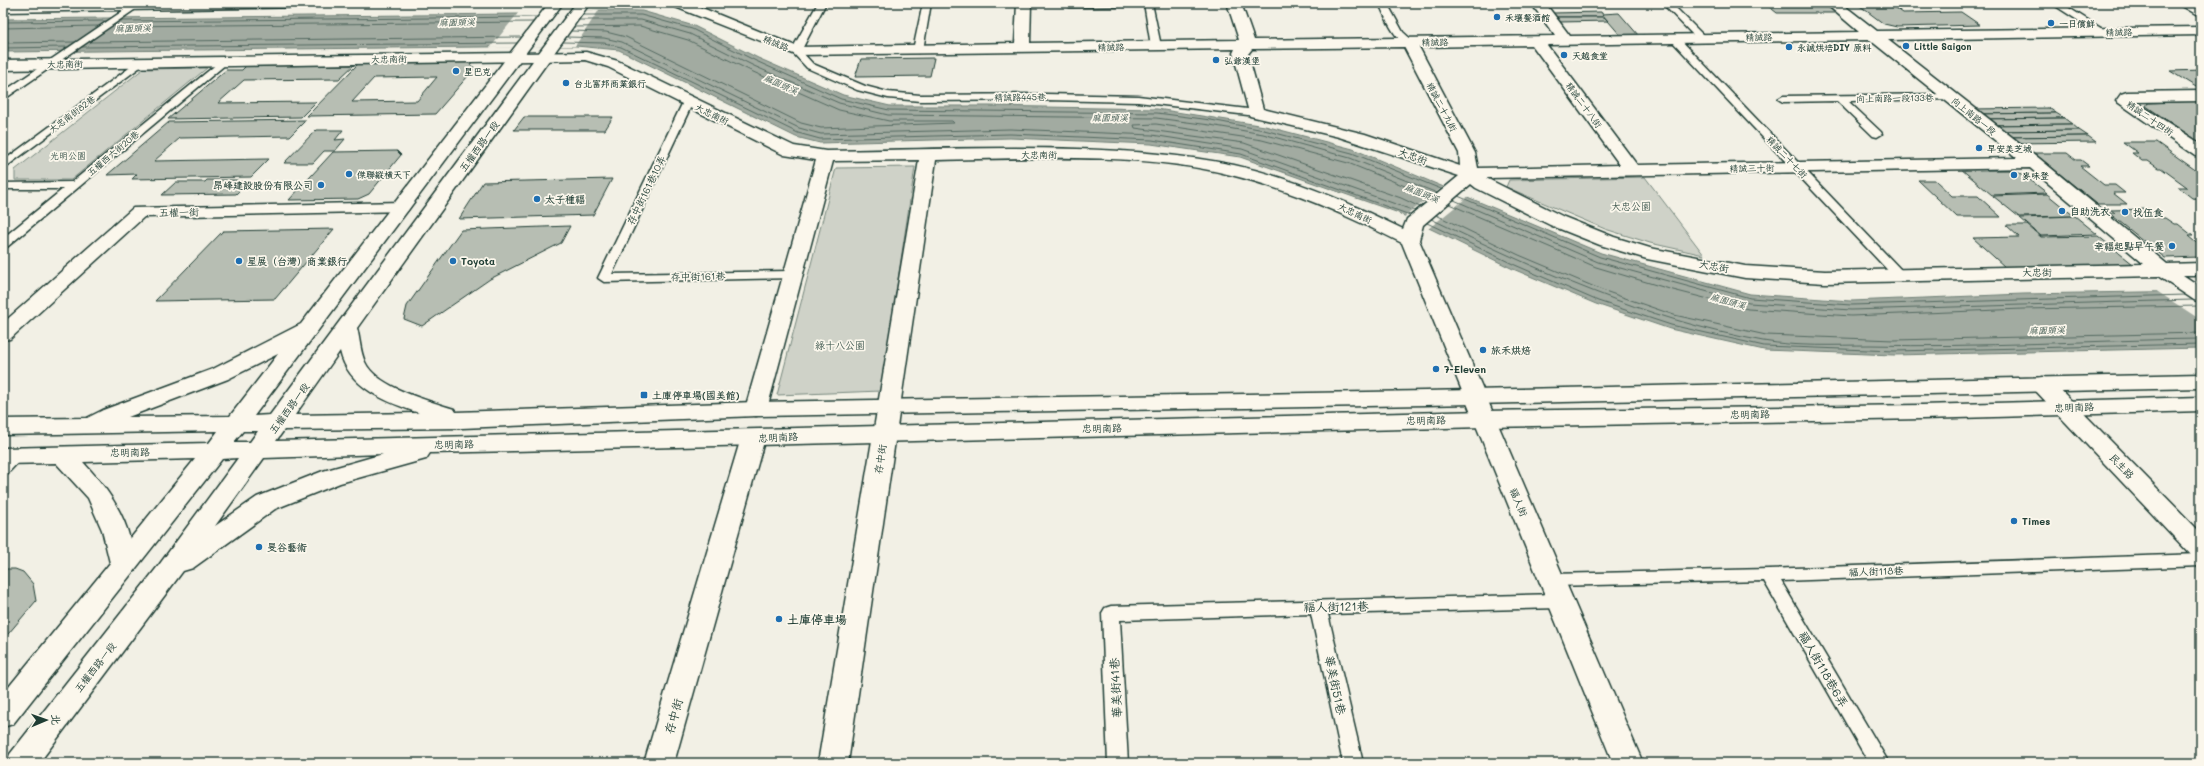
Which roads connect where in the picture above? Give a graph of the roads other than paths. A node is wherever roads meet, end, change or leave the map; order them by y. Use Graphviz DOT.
graph roads {
  1 [pos="265,3"];
  2 [pos="309,3"];
  3 [pos="822,3"];
  4 [pos="927,3"];
  5 [pos="1024,3"];
  6 [pos="1136,3"];
  7 [pos="1148,3"];
  8 [pos="1234,3"];
  9 [pos="1383,3"];
  10 [pos="1538,3"];
  11 [pos="1666,3"];
  12 [pos="1832,3"];
  13 [pos="2055,3"];
  14 [pos="2181,3"];
  15 [pos="684,4"];
  16 [pos="1070,4"];
  17 [pos="136,6"];
  18 [pos="553,6"];
  19 [pos="581,6"];
  20 [pos="3,8"];
  21 [pos="2201,14"];
  22 [pos="2184,31"];
  23 [pos="2201,31"];
  24 [pos="2102,32"];
  25 [pos="1872,35"];
  26 [pos="1700,37"];
  27 [pos="1674,38"];
  28 [pos="1537,40"];
  29 [pos="1566,40"];
  30 [pos="2201,41"];
  31 [pos="1408,42"];
  32 [pos="1248,44"];
  33 [pos="1156,46"];
  34 [pos="1022,48"];
  35 [pos="918,50"];
  36 [pos="796,51"];
  37 [pos="518,52"];
  38 [pos="547,52"];
  39 [pos="223,62"];
  40 [pos="140,63"];
  41 [pos="51,64"];
  42 [pos="3,65"];
  43 [pos="2201,96"];
  44 [pos="3,97"];
  45 [pos="1951,97"];
  46 [pos="1839,98"];
  47 [pos="1783,99"];
  48 [pos="688,102"];
  49 [pos="1256,113"];
  50 [pos="1877,134"];
  51 [pos="2201,152"];
  52 [pos="928,155"];
  53 [pos="826,156"];
  54 [pos="2034,163"];
  55 [pos="3,166"];
  56 [pos="1797,167"];
  57 [pos="1632,170"];
  58 [pos="1466,178"];
  59 [pos="74,185"];
  60 [pos="3,186"];
  61 [pos="401,207"];
  62 [pos="1412,232"];
  63 [pos="3,244"];
  64 [pos="2201,269"];
  65 [pos="2162,270"];
  66 [pos="792,275"];
  67 [pos="1900,276"];
  68 [pos="604,278"];
  69 [pos="2196,293"];
  70 [pos="313,324"];
  71 [pos="347,328"];
  72 [pos="3,334"];
  73 [pos="2201,381"];
  74 [pos="2042,384"];
  75 [pos="1475,396"];
  76 [pos="2201,404"];
  77 [pos="888,406"];
  78 [pos="2064,407"];
  79 [pos="756,409"];
  80 [pos="1484,419"];
  81 [pos="462,420"];
  82 [pos="278,422"];
  83 [pos="235,424"];
  84 [pos="87,425"];
  85 [pos="3,427"];
  86 [pos="884,433"];
  87 [pos="753,438"];
  88 [pos="450,444"];
  89 [pos="216,450"];
  90 [pos="258,450"];
  91 [pos="62,454"];
  92 [pos="7,460"];
  93 [pos="2201,548"];
  94 [pos="2201,560"];
  95 [pos="124,566"];
  96 [pos="168,572"];
  97 [pos="1769,575"];
  98 [pos="1556,590"];
  99 [pos="1318,606"];
  100 [pos="1111,613"];
  101 [pos="3,715"];
  102 [pos="21,763"];
  103 [pos="660,763"];
  104 [pos="833,763"];
  105 [pos="1118,763"];
  106 [pos="1352,763"];
  107 [pos="1628,763"];
  108 [pos="1879,763"];
  1 -- 2 [label="street"];
  1 -- 17 [label="street"];
  3 -- 36 [label="lane"];
  4 -- 35 [label="lane"];
  5 -- 34 [label="street"];
  6 -- 16 [label="lane"];
  7 -- 33 [label="lane"];
  8 -- 32 [label="street"];
  9 -- 31 [label="lane"];
  10 -- 29 [label="street"];
  11 -- 26 [label="lane"];
  12 -- 25 [label="street, 向上南路一段"];
  13 -- 24 [label="lane"];
  14 -- 21 [label="lane"];
  15 -- 36 [label="street, 精誠路"];
  17 -- 20 [label="street"];
  17 -- 41 [label="lane"];
  18 -- 37 [label="street"];
  19 -- 38 [label="street, 五權西路一段"];
  22 -- 23 [label="street, 精誠路"];
  22 -- 24 [label="street, 精誠路"];
  22 -- 30 [label="street"];
  24 -- 25 [label="street, 精誠路"];
  25 -- 26 [label="street, 精誠路"];
  25 -- 45 [label="street, 向上南路一段"];
  26 -- 27 [label="street, 精誠路"];
  27 -- 29 [label="street, 精誠路"];
  27 -- 56 [label="lane, 精誠二十七街"];
  28 -- 29 [label="street, 精誠路"];
  28 -- 31 [label="street, 精誠路"];
  28 -- 57 [label="street, 精誠二十八街"];
  31 -- 32 [label="street, 精誠路"];
  31 -- 58 [label="street, 精誠二十九街"];
  32 -- 33 [label="street, 精誠路"];
  32 -- 49 [label="street"];
  33 -- 34 [label="street, 精誠路"];
  34 -- 35 [label="street, 精誠路"];
  35 -- 36 [label="street, 精誠路"];
  36 -- 49 [label="lane, 精誠路445巷"];
  37 -- 38 [label="street, 大忠南街"];
  37 -- 39 [label="street, 大忠南街"];
  37 -- 61 [label="street"];
  38 -- 48 [label="street, 大忠南街"];
  38 -- 71 [label="street, 五權西路一段"];
  39 -- 40 [label="street, 大忠南街"];
  39 -- 59 [label="lane, 五權西六街20巷"];
  40 -- 41 [label="street, 大忠南街"];
  40 -- 55 [label="lane, 大忠南街82巷"];
  41 -- 42 [label="street, 大忠南街"];
  41 -- 44 [label="lane"];
  43 -- 51 [label="street, 精誠二十四街"];
  45 -- 46 [label="lane, 向上南路一段133巷"];
  45 -- 54 [label="street, 向上南路一段"];
  46 -- 47 [label="lane, 向上南路一段133巷"];
  46 -- 50 [label="lane, 向上南路一段133巷"];
  48 -- 53 [label="street, 大忠南街"];
  48 -- 68 [label="lane, 存中街161巷10弄"];
  49 -- 58 [label="street, 大忠街"];
  52 -- 53 [label="street, 大忠南街"];
  52 -- 62 [label="street, 大忠南街"];
  52 -- 77 [label="street, 存中街"];
  53 -- 66 [label="street"];
  54 -- 56 [label="street, 精誠三十街"];
  54 -- 65 [label="street, 向上南路一段"];
  56 -- 57 [label="street, 精誠三十街"];
  56 -- 67 [label="lane, 精誠二十七街"];
  57 -- 58 [label="street, 精誠三十街"];
  58 -- 62 [label="street"];
  58 -- 67 [label="street, 大忠街"];
  59 -- 60 [label="lane"];
  59 -- 63 [label="lane, 五權西六街20巷"];
  61 -- 70 [label="street"];
  61 -- 72 [label="street, 五權一街"];
  62 -- 75 [label="street, 福人街"];
  64 -- 65 [label="street, 大忠街"];
  65 -- 67 [label="street, 大忠街"];
  65 -- 69 [label="street, 向上南路一段"];
  66 -- 68 [label="lane, 存中街161巷"];
  66 -- 79 [label="street"];
  70 -- 83 [label="street"];
  70 -- 84 [label="street"];
  71 -- 81 [label="street"];
  71 -- 82 [label="street, 五權西路一段"];
  73 -- 74 [label="street"];
  74 -- 75 [label="street"];
  74 -- 78 [label="street, 民生路"];
  75 -- 77 [label="street"];
  75 -- 80 [label="street, 福人街"];
  76 -- 78 [label="street, 忠明南路"];
  77 -- 79 [label="street"];
  77 -- 86 [label="street, 存中街"];
  78 -- 80 [label="street, 忠明南路"];
  78 -- 93 [label="street, 民生路"];
  79 -- 81 [label="street"];
  80 -- 86 [label="street, 忠明南路"];
  80 -- 98 [label="street, 福人街"];
  81 -- 82 [label="street"];
  82 -- 83 [label="street"];
  82 -- 90 [label="street, 五權西路一段"];
  83 -- 84 [label="street"];
  83 -- 89 [label="street"];
  84 -- 85 [label="street"];
  86 -- 87 [label="street, 忠明南路"];
  86 -- 104 [label="street, 存中街"];
  87 -- 88 [label="street, 忠明南路"];
  87 -- 103 [label="street, 存中街"];
  88 -- 90 [label="street, 忠明南路"];
  88 -- 96 [label="street"];
  89 -- 90 [label="street, 忠明南路"];
  89 -- 91 [label="street, 忠明南路"];
  89 -- 95 [label="street"];
  90 -- 96 [label="street, 五權西路一段"];
  91 -- 92 [label="street, 忠明南路"];
  91 -- 95 [label="street"];
  94 -- 97 [label="lane, 福人街118巷"];
  95 -- 101 [label="street"];
  96 -- 102 [label="street, 五權西路一段"];
  97 -- 98 [label="lane, 福人街118巷"];
  97 -- 108 [label="lane, 福人街118巷6弄"];
  98 -- 99 [label="lane, 福人街121巷"];
  98 -- 107 [label="street, 福人街"];
  99 -- 100 [label="lane, 福人街121巷"];
  99 -- 106 [label="lane, 華美街51巷"];
  100 -- 105 [label="lane, 華美街41巷"];
}
